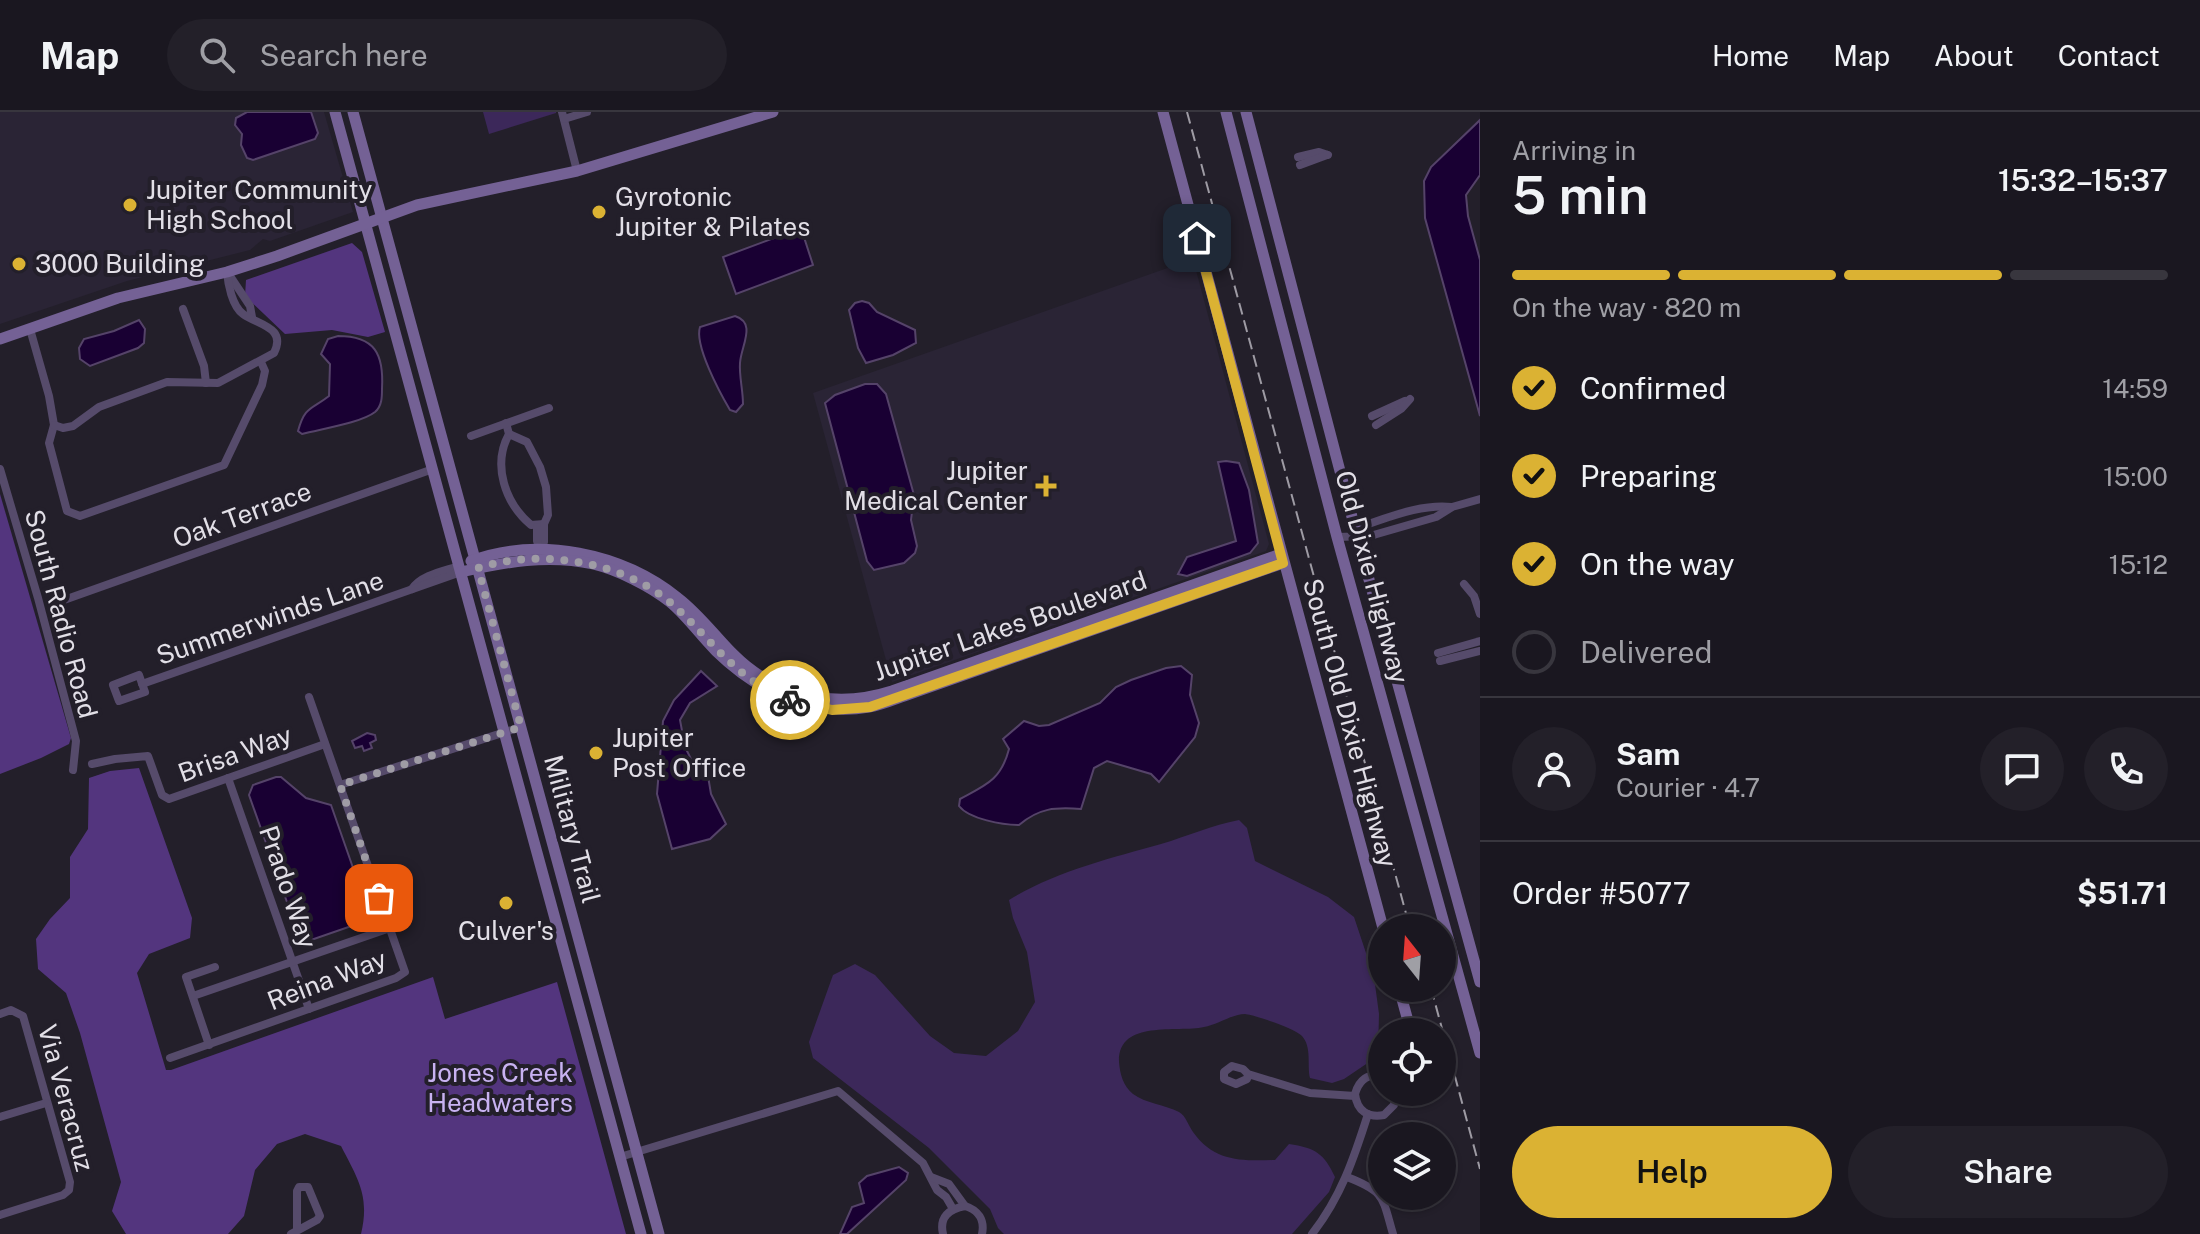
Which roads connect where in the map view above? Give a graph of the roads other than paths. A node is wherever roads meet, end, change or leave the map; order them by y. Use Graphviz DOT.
graph roads {
  1 [pos="335,112"];
  2 [pos="353,112"];
  3 [pos="587,112"];
  4 [pos="773,112"];
  5 [pos="1163,112"];
  6 [pos="1226,112"];
  7 [pos="1246,112"];
  8 [pos="563,116"];
  9 [pos="1328,155"];
  10 [pos="1299,161"];
  11 [pos="577,171"];
  12 [pos="381,217"];
  13 [pos="365,225"];
  14 [pos="227,272"];
  15 [pos="183,309"];
  16 [pos="30,329"];
  17 [pos="0,339"];
  18 [pos="261,362"];
  19 [pos="206,383"];
  20 [pos="549,408"];
  21 [pos="506,423"];
  22 [pos="54,425"];
  23 [pos="509,434"];
  24 [pos="471,436"];
  25 [pos="0,469"];
  26 [pos="433,469"];
  27 [pos="1480,499"];
  28 [pos="540,525"];
  29 [pos="1357,536"];
  30 [pos="1337,537"];
  31 [pos="540,550"];
  32 [pos="1282,558"];
  33 [pos="476,564"];
  34 [pos="460,569"];
  35 [pos="1464,584"];
  36 [pos="64,600"];
  37 [pos="1480,614"];
  38 [pos="1480,641"];
  39 [pos="1480,651"];
  40 [pos="142,684"];
  41 [pos="309,697"];
  42 [pos="521,727"];
  43 [pos="504,732"];
  44 [pos="325,744"];
  45 [pos="92,764"];
  46 [pos="73,770"];
  47 [pos="228,778"];
  48 [pos="340,785"];
  49 [pos="1379,914"];
  50 [pos="390,928"];
  51 [pos="293,961"];
  52 [pos="215,967"];
  53 [pos="1480,982"];
  54 [pos="193,996"];
  55 [pos="309,1009"];
  56 [pos="0,1014"];
  57 [pos="209,1045"];
  58 [pos="1480,1053"];
  59 [pos="170,1058"];
  60 [pos="1248,1074"];
  61 [pos="1368,1078"];
  62 [pos="1355,1096"];
  63 [pos="46,1103"];
  64 [pos="1392,1106"];
  65 [pos="1368,1114"];
  66 [pos="0,1117"];
  67 [pos="637,1151"];
  68 [pos="620,1157"];
  69 [pos="931,1177"];
  70 [pos="1347,1177"];
  71 [pos="965,1206"];
  72 [pos="953,1209"];
  73 [pos="0,1215"];
  74 [pos="294,1232"];
  75 [pos="940,1233"];
  76 [pos="641,1234"];
  77 [pos="659,1234"];
  78 [pos="982,1234"];
  79 [pos="1312,1234"];
  80 [pos="1393,1234"];
  1 -- 13 [label="main road, Military Trail"];
  2 -- 12 [label="main road, Military Trail"];
  3 -- 8 [label="street"];
  4 -- 11 [label="main road"];
  5 -- 32 [label="main road, South Old Dixie Highway"];
  6 -- 30 [label="main road, Old Dixie Highway"];
  7 -- 29 [label="main road, Old Dixie Highway"];
  8 -- 11 [label="street"];
  9 -- 10 [label="street"];
  11 -- 12 [label="main road"];
  12 -- 13 [label="main road"];
  12 -- 33 [label="main road, Military Trail"];
  13 -- 14 [label="main road"];
  13 -- 26 [label="main road, Military Trail"];
  14 -- 16 [label="main road"];
  14 -- 18 [label="street"];
  15 -- 19 [label="street"];
  16 -- 17 [label="main road"];
  16 -- 22 [label="street"];
  18 -- 19 [label="street"];
  18 -- 22 [label="street"];
  19 -- 22 [label="street"];
  20 -- 21 [label="street"];
  21 -- 23 [label="street"];
  21 -- 24 [label="street"];
  23 -- 28 [label="street"];
  23 -- 28 [label="street"];
  25 -- 46 [label="street, South Radio Road"];
  26 -- 34 [label="main road, Military Trail"];
  26 -- 36 [label="street, Oak Terrace"];
  27 -- 29 [label="street"];
  28 -- 31 [label="street"];
  29 -- 30 [label="street"];
  29 -- 53 [label="main road, Old Dixie Highway"];
  30 -- 58 [label="main road, Old Dixie Highway"];
  31 -- 32 [label="main road, Jupiter Lakes Boulevard"];
  31 -- 33 [label="main road, Jupiter Lakes Boulevard"];
  32 -- 33 [label="main road, Jupiter Lakes Boulevard"];
  32 -- 49 [label="main road, South Old Dixie Highway"];
  33 -- 34 [label="main road, Jupiter Lakes Boulevard"];
  33 -- 42 [label="main road, Military Trail"];
  34 -- 40 [label="street, Summerwinds Lane"];
  34 -- 43 [label="main road, Military Trail"];
  35 -- 37 [label="street"];
  38 -- 39 [label="street"];
  41 -- 44 [label="street, Reina Way"];
  42 -- 43 [label="street"];
  42 -- 67 [label="main road, Military Trail"];
  43 -- 48 [label="street"];
  43 -- 68 [label="main road, Military Trail"];
  44 -- 47 [label="street, Brisa Way"];
  44 -- 48 [label="street, Reina Way"];
  45 -- 47 [label="street, Brisa Way"];
  47 -- 51 [label="street, Prado Way"];
  48 -- 50 [label="street, Reina Way"];
  50 -- 51 [label="street"];
  50 -- 55 [label="street, Reina Way"];
  51 -- 54 [label="street"];
  51 -- 55 [label="street, Prado Way"];
  52 -- 54 [label="street"];
  54 -- 57 [label="street"];
  55 -- 57 [label="street, Reina Way"];
  56 -- 63 [label="street, Via Veracruz"];
  57 -- 59 [label="street, Reina Way"];
  60 -- 62 [label="street"];
  61 -- 62 [label="street"];
  62 -- 65 [label="street"];
  63 -- 66 [label="street"];
  63 -- 73 [label="street, Via Veracruz"];
  64 -- 65 [label="street"];
  65 -- 70 [label="street"];
  67 -- 68 [label="street"];
  67 -- 69 [label="street"];
  67 -- 77 [label="main road, Military Trail"];
  68 -- 76 [label="main road, Military Trail"];
  69 -- 71 [label="street"];
  69 -- 72 [label="street"];
  70 -- 79 [label="street"];
  70 -- 80 [label="street"];
  71 -- 72 [label="street"];
  71 -- 78 [label="street"];
  72 -- 75 [label="street"];
  74 -- 74 [label="street"];
}
